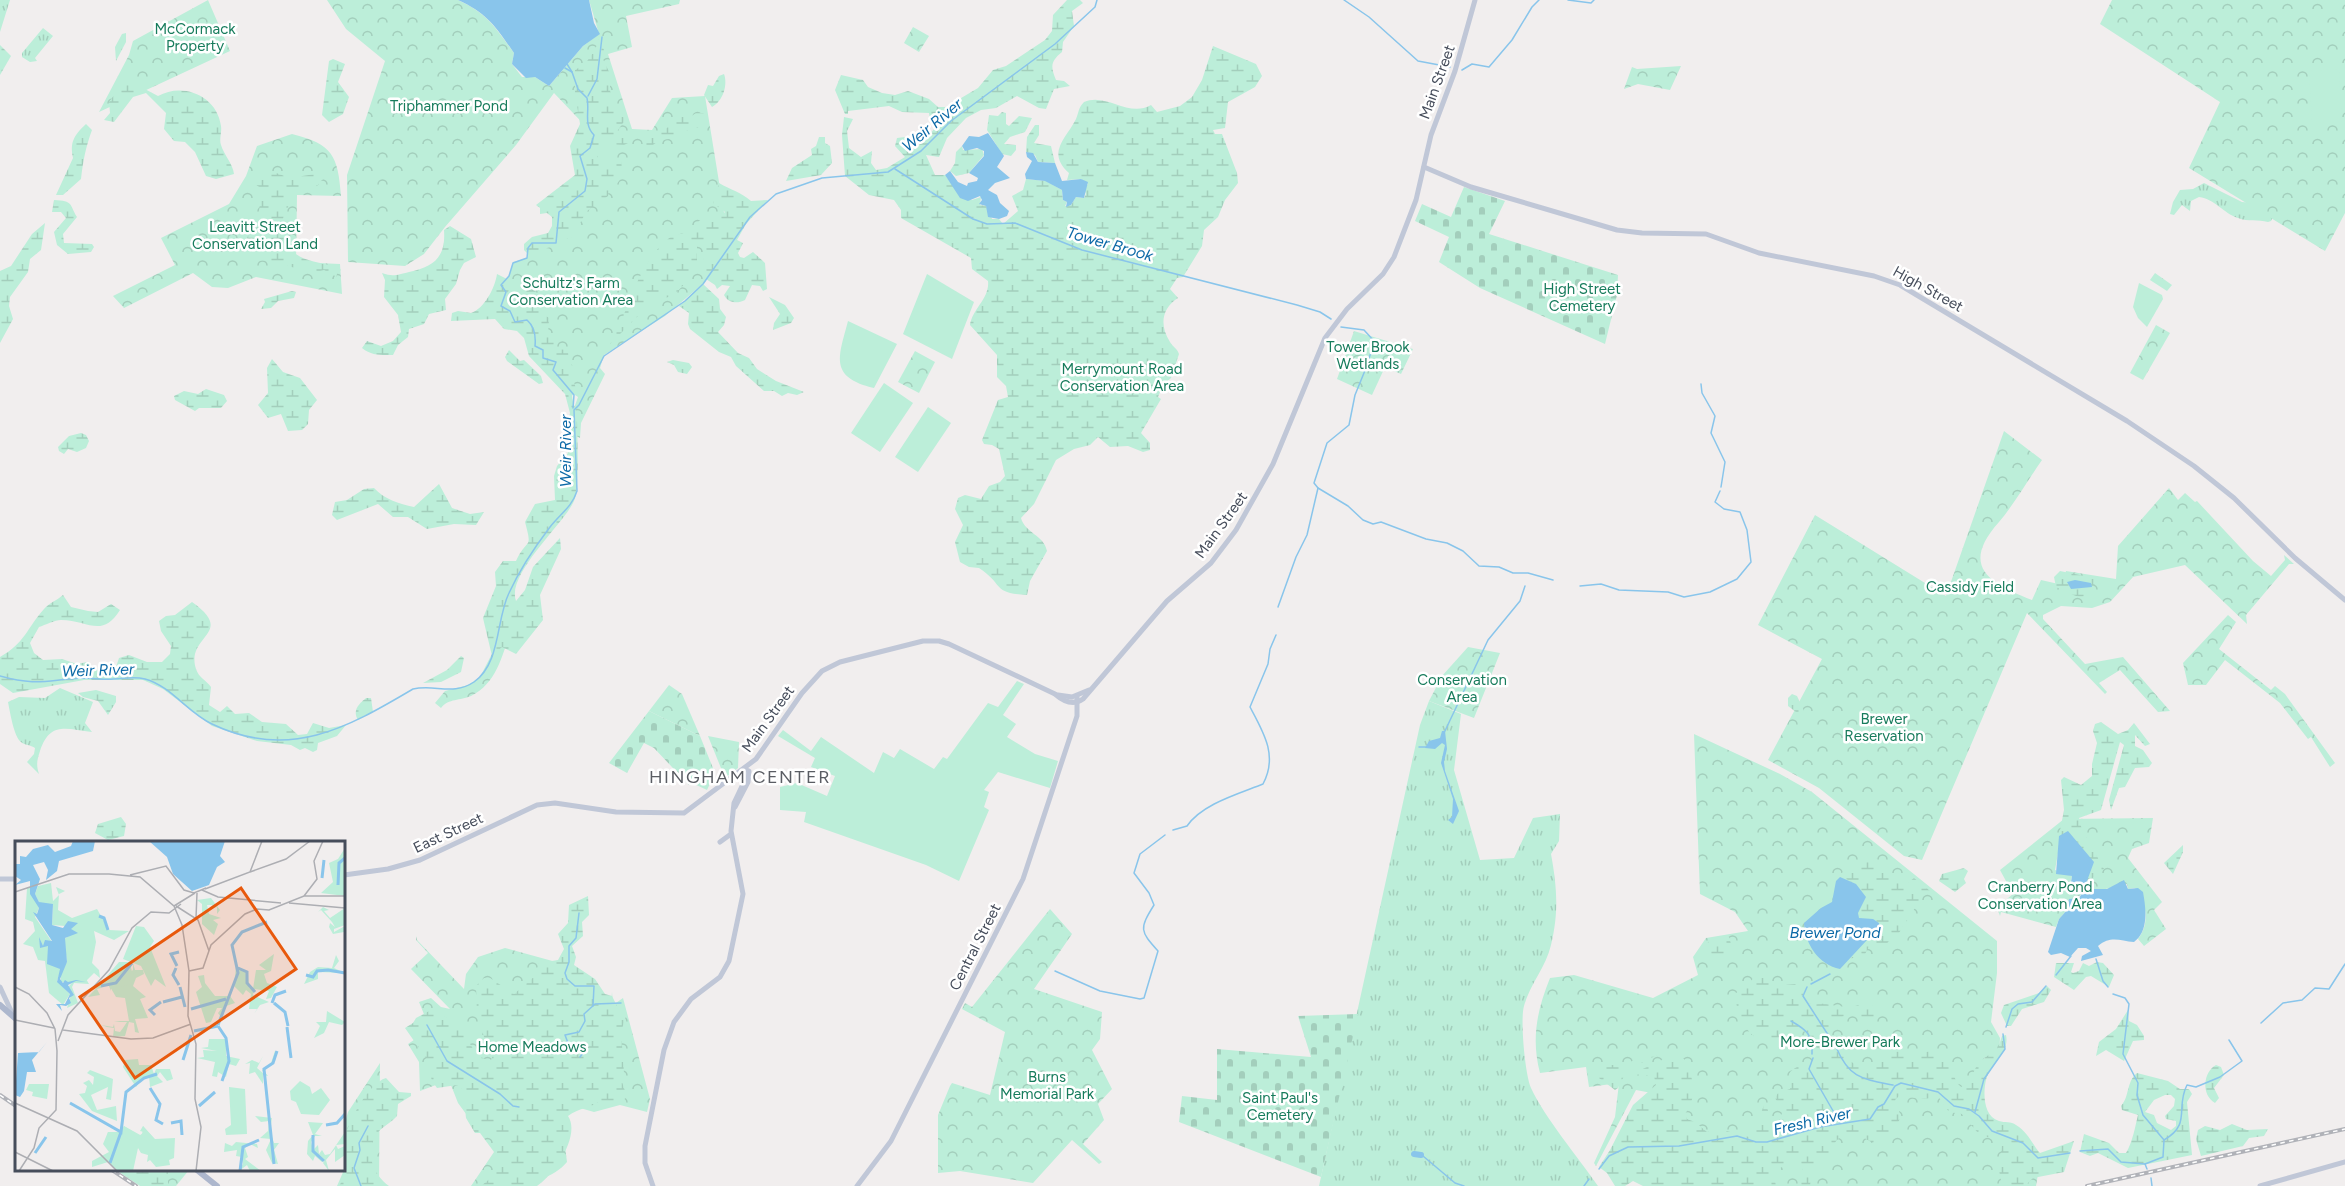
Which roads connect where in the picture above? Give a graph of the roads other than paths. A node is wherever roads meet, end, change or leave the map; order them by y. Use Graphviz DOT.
graph roads {
  1 [pos="1475,0"];
  2 [pos="1424,167"];
  3 [pos="2345,600"];
  4 [pos="1078,699"];
  5 [pos="744,769"];
  6 [pos="731,834"];
  7 [pos="720,842"];
  8 [pos="345,875"];
  9 [pos="0,987"];
  10 [pos="0,1005"];
  11 [pos="15,1018"];
  12 [pos="2345,1162"];
  13 [pos="198,1171"];
  14 [pos="217,1186"];
  15 [pos="653,1186"];
  16 [pos="857,1186"];
  17 [pos="2260,1186"];
  1 -- 2 [label="main road, Main Street"];
  2 -- 3 [label="main road, High Street"];
  2 -- 4 [label="main road, Main Street"];
  4 -- 5 [label="main road, Main Street"];
  4 -- 16 [label="main road, Central Street"];
  5 -- 6 [label="main road, Main Street"];
  5 -- 8 [label="main road, East Street"];
  6 -- 7 [label="main road"];
  6 -- 15 [label="main road, Main Street"];
  9 -- 11 [label="main road"];
  10 -- 11 [label="main road"];
  12 -- 17 [label="main road"];
  13 -- 14 [label="main road"];
}
